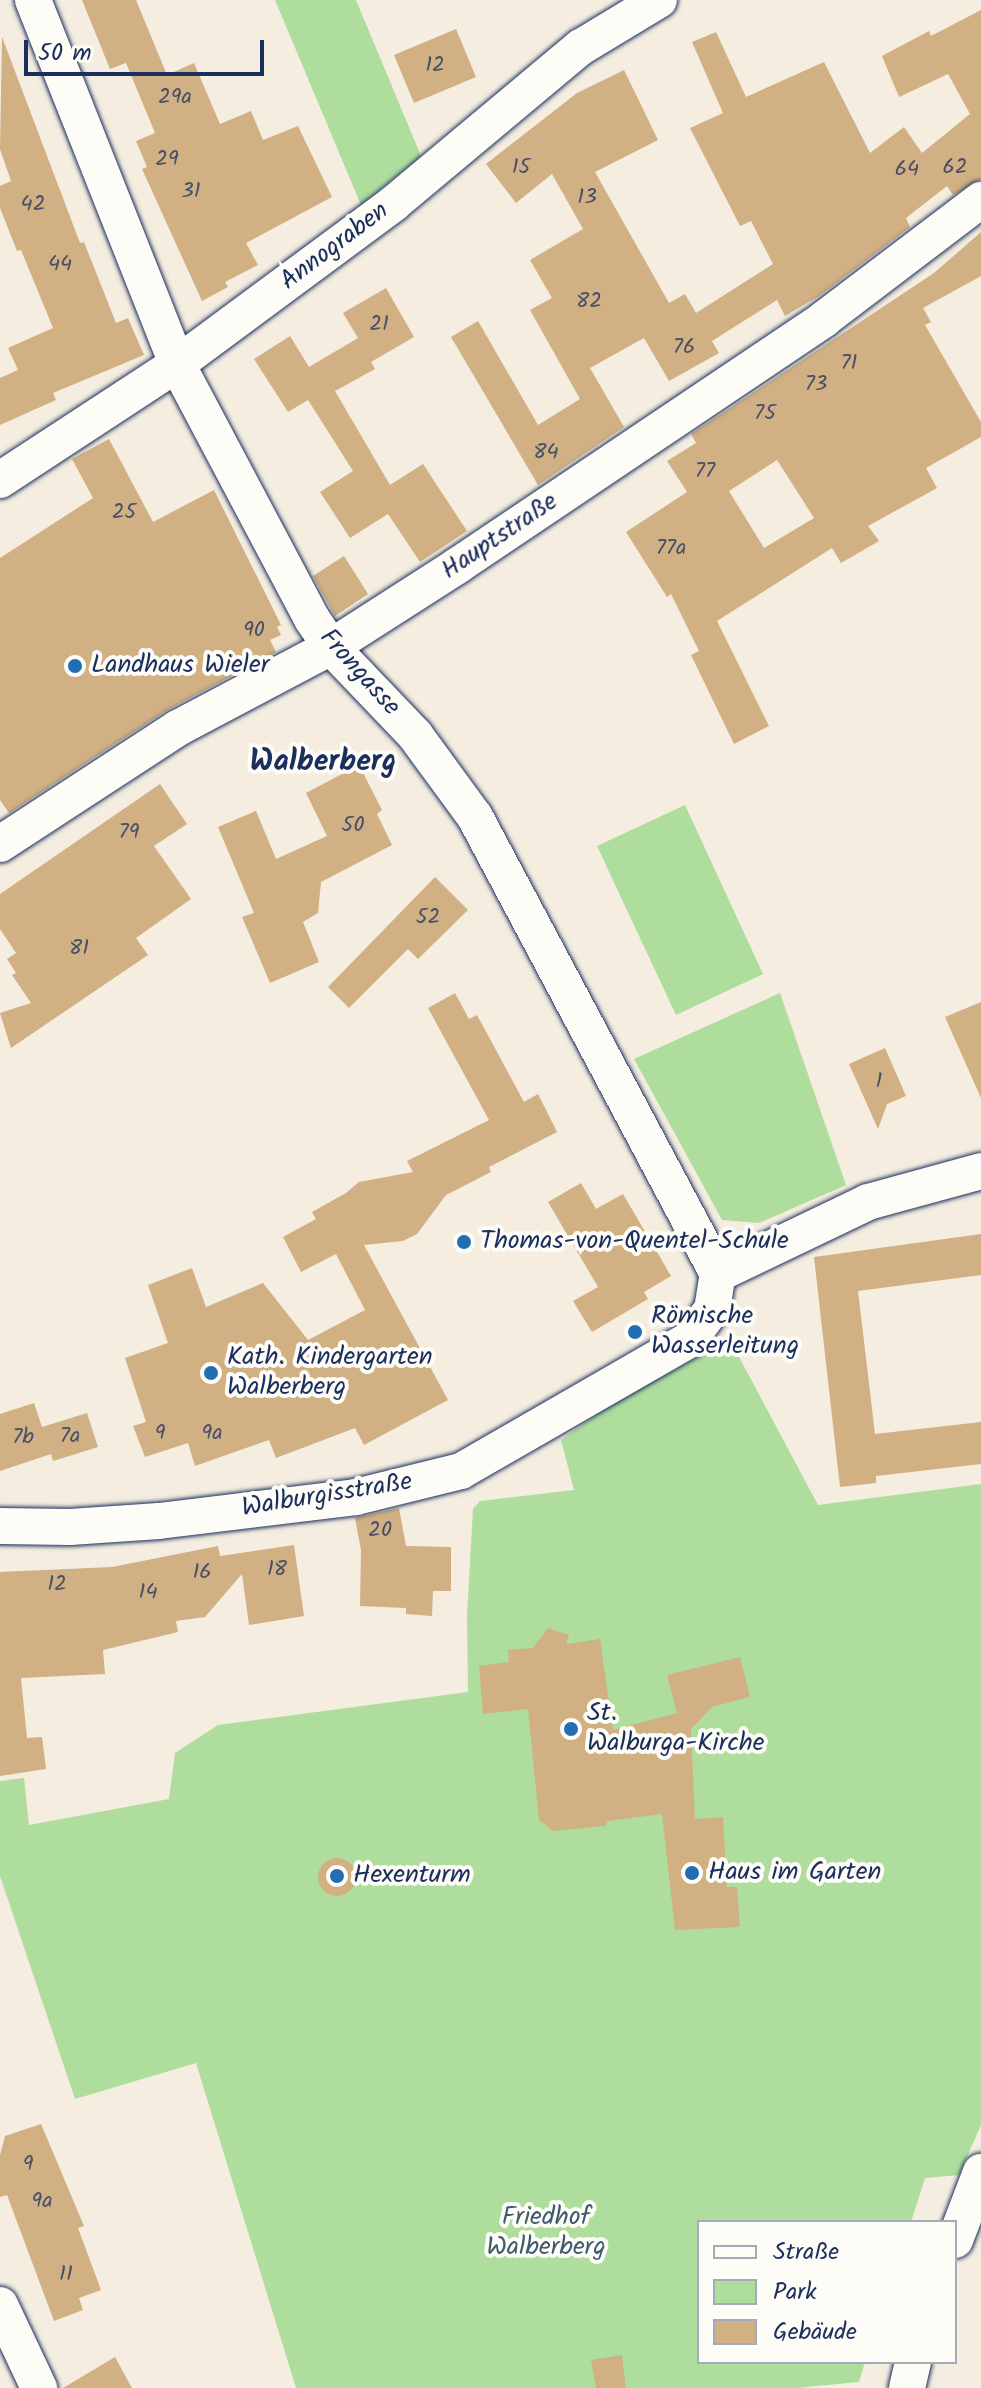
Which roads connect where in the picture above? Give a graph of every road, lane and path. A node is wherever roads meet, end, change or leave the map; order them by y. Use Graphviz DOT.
graph roads {
  1 [pos="33,0"];
  2 [pos="659,0"];
  3 [pos="981,200"];
  4 [pos="177,364"];
  5 [pos="0,480"];
  6 [pos="331,647"];
  7 [pos="0,844"];
  8 [pos="981,1171"];
  9 [pos="718,1274"];
  10 [pos="0,1526"];
  11 [pos="981,2172"];
  12 [pos="967,2226"];
  13 [pos="0,2305"];
  14 [pos="913,2364"];
  15 [pos="39,2388"];
  16 [pos="907,2388"];
  1 -- 4 [label="street, Frongasse"];
  2 -- 4 [label="street, Annograben"];
  3 -- 6 [label="street, Hauptstraße"];
  4 -- 5 [label="street, Annograben"];
  4 -- 6 [label="street, Frongasse"];
  6 -- 7 [label="street, Hauptstraße"];
  6 -- 9 [label="street, Frongasse"];
  8 -- 9 [label="street"];
  9 -- 10 [label="street, Walburgisstraße"];
  11 -- 12 [label="street"];
  13 -- 15 [label="street"];
  14 -- 16 [label="street"];
}
